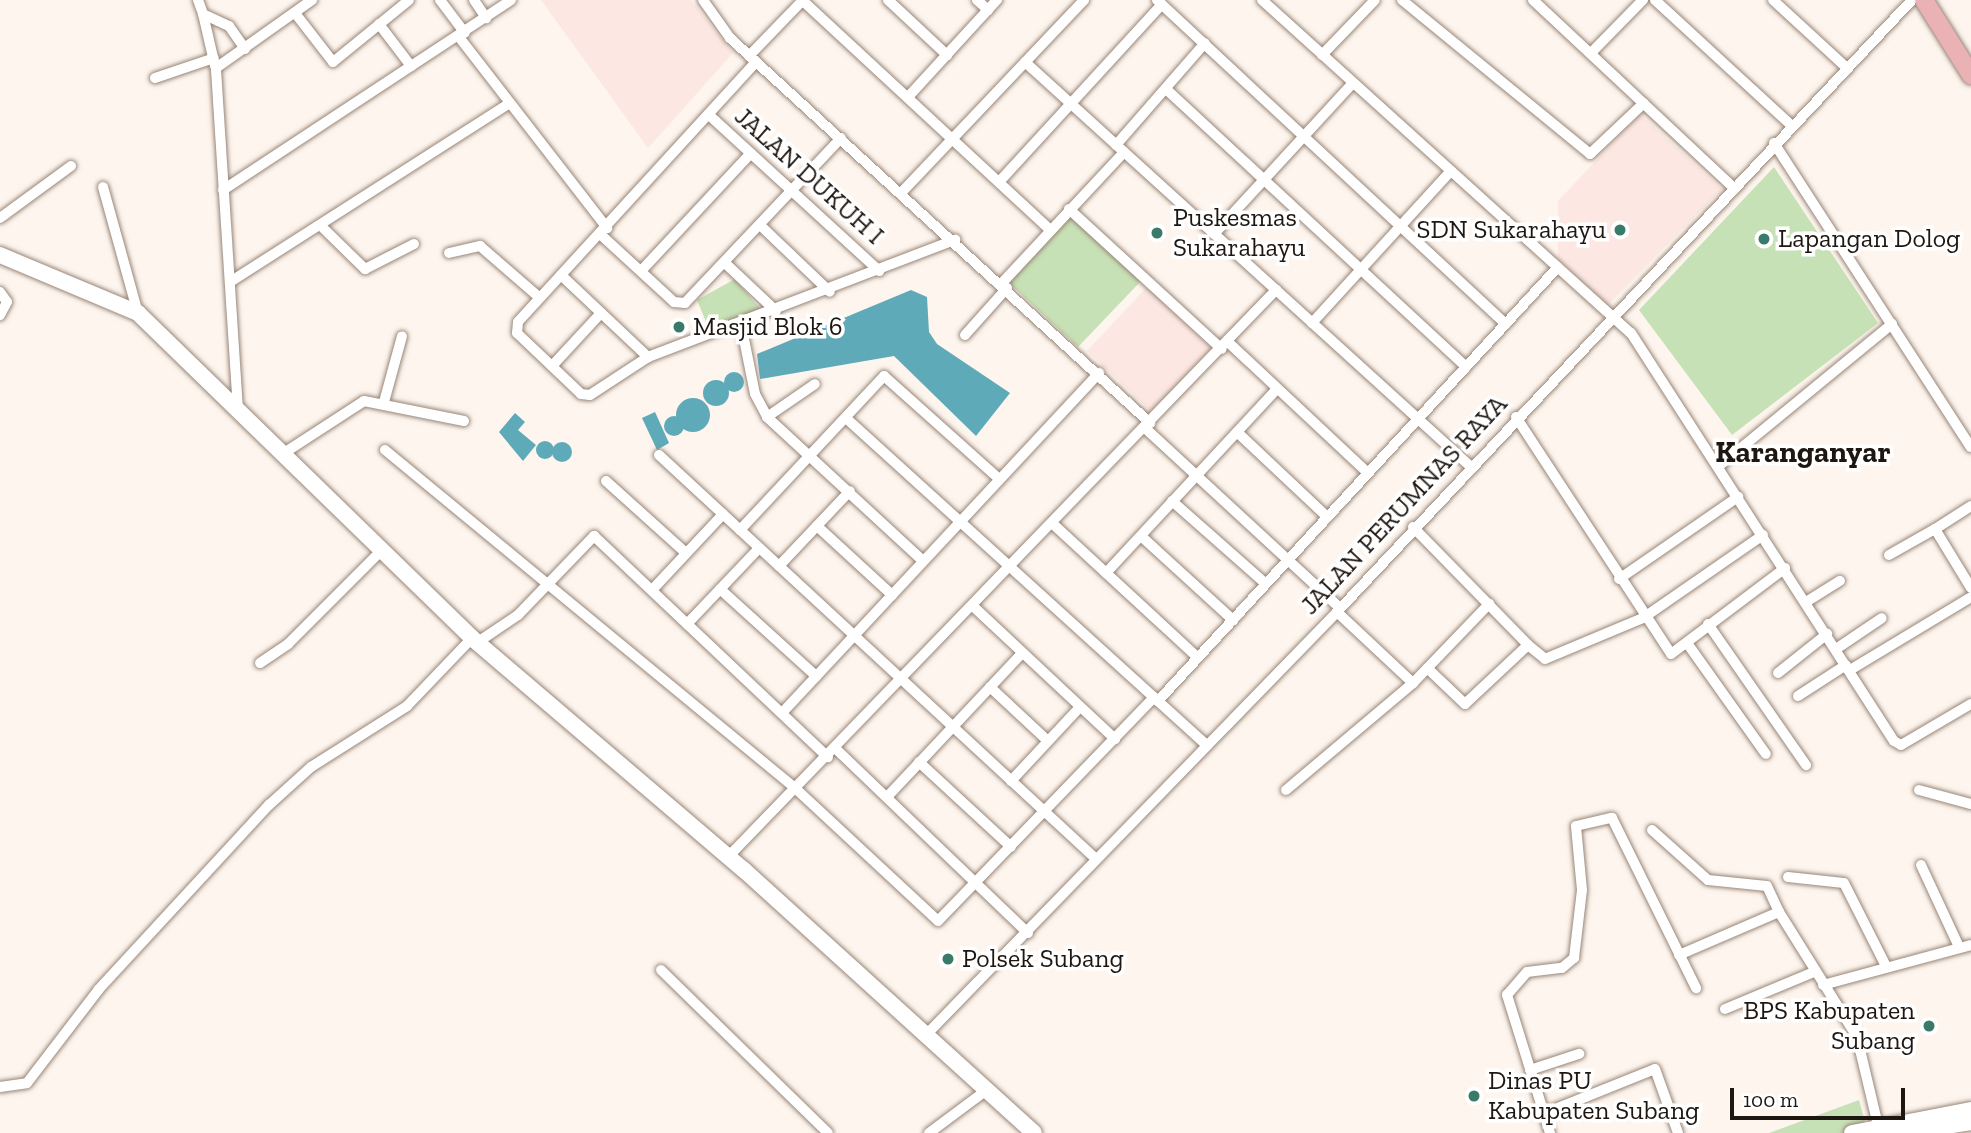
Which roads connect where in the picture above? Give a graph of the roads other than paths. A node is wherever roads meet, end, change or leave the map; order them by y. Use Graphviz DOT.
graph roads {
  1 [pos="198,0"];
  2 [pos="312,0"];
  3 [pos="410,0"];
  4 [pos="440,0"];
  5 [pos="474,0"];
  6 [pos="511,0"];
  7 [pos="702,0"];
  8 [pos="803,0"];
  9 [pos="888,0"];
  10 [pos="977,0"];
  11 [pos="997,0"];
  12 [pos="1084,0"];
  13 [pos="1262,0"];
  14 [pos="1375,0"];
  15 [pos="1402,0"];
  16 [pos="1533,0"];
  17 [pos="1643,0"];
  18 [pos="1656,0"];
  19 [pos="1773,0"];
  20 [pos="1912,0"];
  21 [pos="1924,0"];
  22 [pos="1160,2"];
  23 [pos="988,10"];
  24 [pos="295,13"];
  25 [pos="203,14"];
  26 [pos="486,18"];
  27 [pos="379,24"];
  28 [pos="462,35"];
  29 [pos="1205,43"];
  30 [pos="245,49"];
  31 [pos="1592,52"];
  32 [pos="947,55"];
  33 [pos="1322,55"];
  34 [pos="752,59"];
  35 [pos="1025,62"];
  36 [pos="215,63"];
  37 [pos="411,66"];
  38 [pos="1847,68"];
  39 [pos="1971,75"];
  40 [pos="155,78"];
  41 [pos="1353,83"];
  42 [pos="1166,89"];
  43 [pos="908,97"];
  44 [pos="510,103"];
  45 [pos="1070,103"];
  46 [pos="1644,103"];
  47 [pos="709,115"];
  48 [pos="1792,126"];
  49 [pos="1303,136"];
  50 [pos="841,138"];
  51 [pos="951,139"];
  52 [pos="1774,143"];
  53 [pos="1120,148"];
  54 [pos="751,153"];
  55 [pos="71,166"];
  56 [pos="1451,171"];
  57 [pos="1264,178"];
  58 [pos="999,182"];
  59 [pos="103,187"];
  60 [pos="1734,188"];
  61 [pos="223,190"];
  62 [pos="794,192"];
  63 [pos="901,193"];
  64 [pos="1069,209"];
  65 [pos="0,218"];
  66 [pos="321,226"];
  67 [pos="761,226"];
  68 [pos="1401,227"];
  69 [pos="1050,230"];
  70 [pos="604,231"];
  71 [pos="1214,234"];
  72 [pos="954,240"];
  73 [pos="414,244"];
  74 [pos="449,253"];
  75 [pos="0,255"];
  76 [pos="725,263"];
  77 [pos="1558,267"];
  78 [pos="1361,270"];
  79 [pos="641,271"];
  80 [pos="879,271"];
  81 [pos="561,275"];
  82 [pos="230,282"];
  83 [pos="1004,286"];
  84 [pos="1276,290"];
  85 [pos="0,292"];
  86 [pos="830,292"];
  87 [pos="540,298"];
  88 [pos="776,311"];
  89 [pos="138,313"];
  90 [pos="601,313"];
  91 [pos="1611,314"];
  92 [pos="0,315"];
  93 [pos="1312,323"];
  94 [pos="741,324"];
  95 [pos="1506,324"];
  96 [pos="1892,324"];
  97 [pos="965,335"];
  98 [pos="402,336"];
  99 [pos="1225,345"];
  100 [pos="648,357"];
  101 [pos="552,366"];
  102 [pos="1466,367"];
  103 [pos="1099,373"];
  104 [pos="815,384"];
  105 [pos="1277,389"];
  106 [pos="384,402"];
  107 [pos="238,410"];
  108 [pos="767,417"];
  109 [pos="1516,417"];
  110 [pos="847,419"];
  111 [pos="1418,419"];
  112 [pos="464,421"];
  113 [pos="1148,425"];
  114 [pos="1237,432"];
  115 [pos="1971,447"];
  116 [pos="385,450"];
  117 [pos="284,453"];
  118 [pos="659,455"];
  119 [pos="810,456"];
  120 [pos="1470,466"];
  121 [pos="1719,466"];
  122 [pos="1367,472"];
  123 [pos="1197,476"];
  124 [pos="999,480"];
  125 [pos="606,481"];
  126 [pos="850,491"];
  127 [pos="1738,497"];
  128 [pos="1172,502"];
  129 [pos="1971,506"];
  130 [pos="723,514"];
  131 [pos="1326,516"];
  132 [pos="960,522"];
  133 [pos="1053,524"];
  134 [pos="817,526"];
  135 [pos="1413,527"];
  136 [pos="1935,529"];
  137 [pos="740,530"];
  138 [pos="1763,535"];
  139 [pos="1141,536"];
  140 [pos="759,548"];
  141 [pos="380,552"];
  142 [pos="686,554"];
  143 [pos="1889,555"];
  144 [pos="1287,559"];
  145 [pos="923,561"];
  146 [pos="779,566"];
  147 [pos="1012,568"];
  148 [pos="1785,568"];
  149 [pos="1106,573"];
  150 [pos="1619,579"];
  151 [pos="1840,581"];
  152 [pos="550,582"];
  153 [pos="1266,584"];
  154 [pos="1971,588"];
  155 [pos="720,589"];
  156 [pos="652,590"];
  157 [pos="892,595"];
  158 [pos="1971,597"];
  159 [pos="1807,602"];
  160 [pos="1489,604"];
  161 [pos="975,608"];
  162 [pos="1339,610"];
  163 [pos="1643,618"];
  164 [pos="1882,618"];
  165 [pos="1233,620"];
  166 [pos="687,624"];
  167 [pos="1708,624"];
  168 [pos="1827,634"];
  169 [pos="854,636"];
  170 [pos="475,640"];
  171 [pos="1687,643"];
  172 [pos="1528,645"];
  173 [pos="1836,649"];
  174 [pos="1023,653"];
  175 [pos="1198,658"];
  176 [pos="260,663"];
  177 [pos="1848,667"];
  178 [pos="1427,668"];
  179 [pos="1778,673"];
  180 [pos="816,676"];
  181 [pos="903,681"];
  182 [pos="1413,683"];
  183 [pos="990,687"];
  184 [pos="1798,695"];
  185 [pos="1156,699"];
  186 [pos="1971,705"];
  187 [pos="1080,707"];
  188 [pos="782,713"];
  189 [pos="953,727"];
  190 [pos="1115,739"];
  191 [pos="1048,741"];
  192 [pos="1207,745"];
  193 [pos="832,753"];
  194 [pos="1766,754"];
  195 [pos="919,762"];
  196 [pos="1806,765"];
  197 [pos="1011,781"];
  198 [pos="795,788"];
  199 [pos="1286,790"];
  200 [pos="1919,790"];
  201 [pos="887,797"];
  202 [pos="1971,804"];
  203 [pos="1044,812"];
  204 [pos="1653,830"];
  205 [pos="1011,847"];
  206 [pos="728,857"];
  207 [pos="1096,859"];
  208 [pos="1921,865"];
  209 [pos="1788,877"];
  210 [pos="977,884"];
  211 [pos="1779,912"];
  212 [pos="1028,933"];
  213 [pos="1971,945"];
  214 [pos="1959,947"];
  215 [pos="1679,955"];
  216 [pos="1886,966"];
  217 [pos="661,971"];
  218 [pos="1814,972"];
  219 [pos="1823,985"];
  220 [pos="1696,988"];
  221 [pos="1725,1009"];
  222 [pos="925,1036"];
  223 [pos="1579,1054"];
  224 [pos="1530,1070"];
  225 [pos="0,1087"];
  226 [pos="984,1092"];
  227 [pos="1971,1110"];
  228 [pos="1548,1112"];
  229 [pos="1971,1122"];
  230 [pos="1878,1125"];
  231 [pos="1027,1132"];
  232 [pos="828,1133"];
  233 [pos="929,1133"];
  234 [pos="1550,1133"];
  235 [pos="1678,1133"];
  236 [pos="1852,1133"];
  237 [pos="1901,1133"];
  1 -- 25 [label="street"];
  2 -- 24 [label="street"];
  3 -- 27 [label="street"];
  4 -- 28 [label="street"];
  5 -- 26 [label="street"];
  6 -- 26 [label="street"];
  7 -- 34 [label="street"];
  8 -- 34 [label="street"];
  8 -- 43 [label="street"];
  9 -- 32 [label="street"];
  10 -- 23 [label="street"];
  11 -- 23 [label="street"];
  12 -- 35 [label="street"];
  13 -- 33 [label="street"];
  14 -- 33 [label="street"];
  15 -- 46 [label="street"];
  16 -- 31 [label="street"];
  17 -- 31 [label="street"];
  18 -- 48 [label="street"];
  19 -- 38 [label="street"];
  20 -- 38 [label="street, JALAN PERUMNAS RAYA"];
  21 -- 39 [label="main road"];
  22 -- 29 [label="street"];
  22 -- 45 [label="street"];
  23 -- 32 [label="street"];
  24 -- 27 [label="street"];
  24 -- 30 [label="street"];
  25 -- 30 [label="street"];
  25 -- 36 [label="street"];
  26 -- 28 [label="street"];
  27 -- 37 [label="street"];
  28 -- 37 [label="street"];
  28 -- 44 [label="street"];
  29 -- 42 [label="street"];
  29 -- 49 [label="street"];
  30 -- 36 [label="street"];
  31 -- 46 [label="street"];
  32 -- 43 [label="street"];
  33 -- 41 [label="street"];
  34 -- 47 [label="street"];
  34 -- 50 [label="street"];
  35 -- 45 [label="street"];
  35 -- 51 [label="street"];
  36 -- 40 [label="street"];
  36 -- 61 [label="street"];
  37 -- 61 [label="street"];
  38 -- 48 [label="street, JALAN PERUMNAS RAYA"];
  41 -- 49 [label="street"];
  41 -- 56 [label="street"];
  42 -- 53 [label="street"];
  42 -- 57 [label="street"];
  43 -- 51 [label="street"];
  44 -- 66 [label="street"];
  44 -- 70 [label="street"];
  45 -- 53 [label="street"];
  45 -- 58 [label="street"];
  46 -- 60 [label="street"];
  47 -- 54 [label="street, JALAN DUKUH I"];
  47 -- 70 [label="street"];
  48 -- 52 [label="street, JALAN PERUMNAS RAYA"];
  49 -- 57 [label="street"];
  49 -- 68 [label="street"];
  50 -- 62 [label="street"];
  50 -- 63 [label="street"];
  51 -- 58 [label="street"];
  51 -- 63 [label="street"];
  52 -- 60 [label="street, JALAN PERUMNAS RAYA"];
  52 -- 96 [label="street"];
  53 -- 64 [label="street"];
  53 -- 71 [label="street"];
  54 -- 62 [label="street, JALAN DUKUH I"];
  54 -- 79 [label="street"];
  55 -- 65 [label="street"];
  56 -- 68 [label="street"];
  56 -- 77 [label="street"];
  57 -- 71 [label="street"];
  57 -- 78 [label="street"];
  58 -- 69 [label="street"];
  59 -- 89 [label="street"];
  60 -- 91 [label="street, JALAN PERUMNAS RAYA"];
  61 -- 82 [label="street"];
  62 -- 67 [label="street"];
  62 -- 80 [label="street, JALAN DUKUH I"];
  63 -- 72 [label="street"];
  64 -- 69 [label="street"];
  64 -- 99 [label="street"];
  66 -- 73 [label="street"];
  66 -- 82 [label="street"];
  67 -- 76 [label="street"];
  67 -- 86 [label="street"];
  68 -- 78 [label="street"];
  68 -- 95 [label="street"];
  69 -- 83 [label="street"];
  70 -- 79 [label="street"];
  70 -- 81 [label="street"];
  71 -- 84 [label="street"];
  72 -- 80 [label="street"];
  72 -- 83 [label="street"];
  74 -- 87 [label="street"];
  75 -- 89 [label="street"];
  76 -- 79 [label="street"];
  76 -- 88 [label="street"];
  77 -- 91 [label="street"];
  77 -- 95 [label="street"];
  78 -- 93 [label="street"];
  78 -- 102 [label="street"];
  80 -- 86 [label="street"];
  81 -- 87 [label="street"];
  81 -- 90 [label="street"];
  82 -- 107 [label="street"];
  83 -- 97 [label="street"];
  83 -- 103 [label="street"];
  84 -- 93 [label="street"];
  84 -- 99 [label="street"];
  85 -- 92 [label="street"];
  86 -- 88 [label="street"];
  87 -- 101 [label="street"];
  88 -- 94 [label="street"];
  89 -- 107 [label="street"];
  90 -- 100 [label="street"];
  90 -- 101 [label="street"];
  91 -- 109 [label="street, JALAN PERUMNAS RAYA"];
  91 -- 121 [label="street"];
  93 -- 111 [label="street"];
  94 -- 100 [label="street"];
  94 -- 108 [label="street"];
  95 -- 102 [label="street"];
  96 -- 115 [label="street"];
  96 -- 121 [label="street"];
  98 -- 106 [label="street"];
  99 -- 105 [label="street"];
  99 -- 113 [label="street"];
  100 -- 101 [label="street"];
  102 -- 111 [label="street"];
  103 -- 113 [label="street"];
  103 -- 124 [label="street"];
  104 -- 108 [label="street"];
  105 -- 114 [label="street"];
  105 -- 122 [label="street"];
  106 -- 112 [label="street"];
  106 -- 117 [label="street"];
  107 -- 117 [label="street"];
  108 -- 119 [label="street"];
  109 -- 120 [label="street, JALAN PERUMNAS RAYA"];
  109 -- 150 [label="street"];
  110 -- 119 [label="street"];
  110 -- 124 [label="street"];
  110 -- 132 [label="street"];
  111 -- 120 [label="street"];
  111 -- 122 [label="street"];
  113 -- 123 [label="street"];
  113 -- 133 [label="street"];
  114 -- 123 [label="street"];
  114 -- 131 [label="street"];
  116 -- 152 [label="street"];
  117 -- 141 [label="street"];
  118 -- 130 [label="street"];
  119 -- 126 [label="street"];
  119 -- 137 [label="street"];
  120 -- 135 [label="street, JALAN PERUMNAS RAYA"];
  121 -- 127 [label="street"];
  122 -- 131 [label="street"];
  123 -- 128 [label="street"];
  123 -- 144 [label="street"];
  124 -- 132 [label="street"];
  125 -- 142 [label="street"];
  126 -- 134 [label="street"];
  126 -- 145 [label="street"];
  127 -- 138 [label="street"];
  127 -- 150 [label="street"];
  128 -- 139 [label="street"];
  128 -- 153 [label="street"];
  129 -- 136 [label="street"];
  130 -- 137 [label="street"];
  130 -- 142 [label="street"];
  131 -- 144 [label="street"];
  132 -- 145 [label="street"];
  132 -- 147 [label="street"];
  133 -- 147 [label="street"];
  133 -- 149 [label="street"];
  134 -- 146 [label="street"];
  134 -- 157 [label="street"];
  135 -- 160 [label="street"];
  135 -- 162 [label="street, JALAN PERUMNAS RAYA"];
  136 -- 143 [label="street"];
  136 -- 154 [label="street"];
  137 -- 140 [label="street"];
  138 -- 148 [label="street"];
  138 -- 163 [label="street"];
  139 -- 149 [label="street"];
  139 -- 165 [label="street"];
  140 -- 146 [label="street"];
  140 -- 155 [label="street"];
  141 -- 170 [label="street"];
  141 -- 176 [label="street"];
  142 -- 156 [label="street"];
  144 -- 153 [label="street"];
  144 -- 162 [label="street"];
  145 -- 157 [label="street"];
  146 -- 169 [label="street"];
  147 -- 161 [label="street"];
  147 -- 185 [label="street"];
  148 -- 159 [label="street"];
  148 -- 167 [label="street"];
  149 -- 175 [label="street"];
  150 -- 163 [label="street"];
  151 -- 159 [label="street"];
  152 -- 156 [label="street"];
  152 -- 170 [label="street"];
  152 -- 198 [label="street"];
  153 -- 165 [label="street"];
  155 -- 166 [label="street"];
  155 -- 180 [label="street"];
  156 -- 166 [label="street"];
  157 -- 169 [label="street"];
  158 -- 177 [label="street"];
  159 -- 168 [label="street"];
  160 -- 172 [label="street"];
  160 -- 178 [label="street"];
  161 -- 174 [label="street"];
  161 -- 181 [label="street"];
  162 -- 182 [label="street"];
  162 -- 192 [label="street, JALAN PERUMNAS RAYA"];
  163 -- 171 [label="street"];
  163 -- 172 [label="street"];
  164 -- 173 [label="street"];
  165 -- 175 [label="street"];
  166 -- 188 [label="street"];
  167 -- 171 [label="street"];
  167 -- 196 [label="street"];
  168 -- 173 [label="street"];
  168 -- 179 [label="street"];
  169 -- 180 [label="street"];
  169 -- 181 [label="street"];
  170 -- 206 [label="street"];
  170 -- 225 [label="street"];
  171 -- 194 [label="street"];
  172 -- 178 [label="street"];
  173 -- 177 [label="street"];
  174 -- 183 [label="street"];
  174 -- 187 [label="street"];
  175 -- 185 [label="street"];
  177 -- 184 [label="street"];
  177 -- 186 [label="street"];
  178 -- 182 [label="street"];
  180 -- 188 [label="street"];
  181 -- 189 [label="street"];
  181 -- 193 [label="street"];
  182 -- 199 [label="street"];
  183 -- 189 [label="street"];
  183 -- 191 [label="street"];
  185 -- 190 [label="street"];
  185 -- 192 [label="street"];
  187 -- 190 [label="street"];
  187 -- 191 [label="street"];
  188 -- 193 [label="street"];
  189 -- 195 [label="street"];
  189 -- 197 [label="street"];
  190 -- 203 [label="street"];
  191 -- 197 [label="street"];
  192 -- 207 [label="street, JALAN PERUMNAS RAYA"];
  193 -- 198 [label="street"];
  193 -- 201 [label="street"];
  195 -- 201 [label="street"];
  195 -- 205 [label="street"];
  197 -- 203 [label="street"];
  198 -- 206 [label="street"];
  198 -- 210 [label="street"];
  200 -- 202 [label="street"];
  201 -- 210 [label="street"];
  203 -- 205 [label="street"];
  203 -- 207 [label="street"];
  204 -- 211 [label="street"];
  205 -- 210 [label="street"];
  206 -- 222 [label="street"];
  207 -- 212 [label="street, JALAN PERUMNAS RAYA"];
  208 -- 214 [label="street"];
  209 -- 216 [label="street"];
  210 -- 212 [label="street"];
  211 -- 215 [label="street"];
  211 -- 218 [label="street"];
  212 -- 222 [label="street, JALAN PERUMNAS RAYA"];
  213 -- 214 [label="street"];
  214 -- 216 [label="street"];
  215 -- 220 [label="street"];
  215 -- 224 [label="street"];
  216 -- 219 [label="street"];
  217 -- 232 [label="street"];
  218 -- 219 [label="street"];
  218 -- 221 [label="street"];
  219 -- 230 [label="street"];
  222 -- 226 [label="street"];
  223 -- 224 [label="street"];
  224 -- 228 [label="street"];
  226 -- 231 [label="street"];
  226 -- 233 [label="street"];
  227 -- 230 [label="street"];
  228 -- 234 [label="street"];
  228 -- 235 [label="street"];
  229 -- 237 [label="street"];
  230 -- 236 [label="street"];
}
